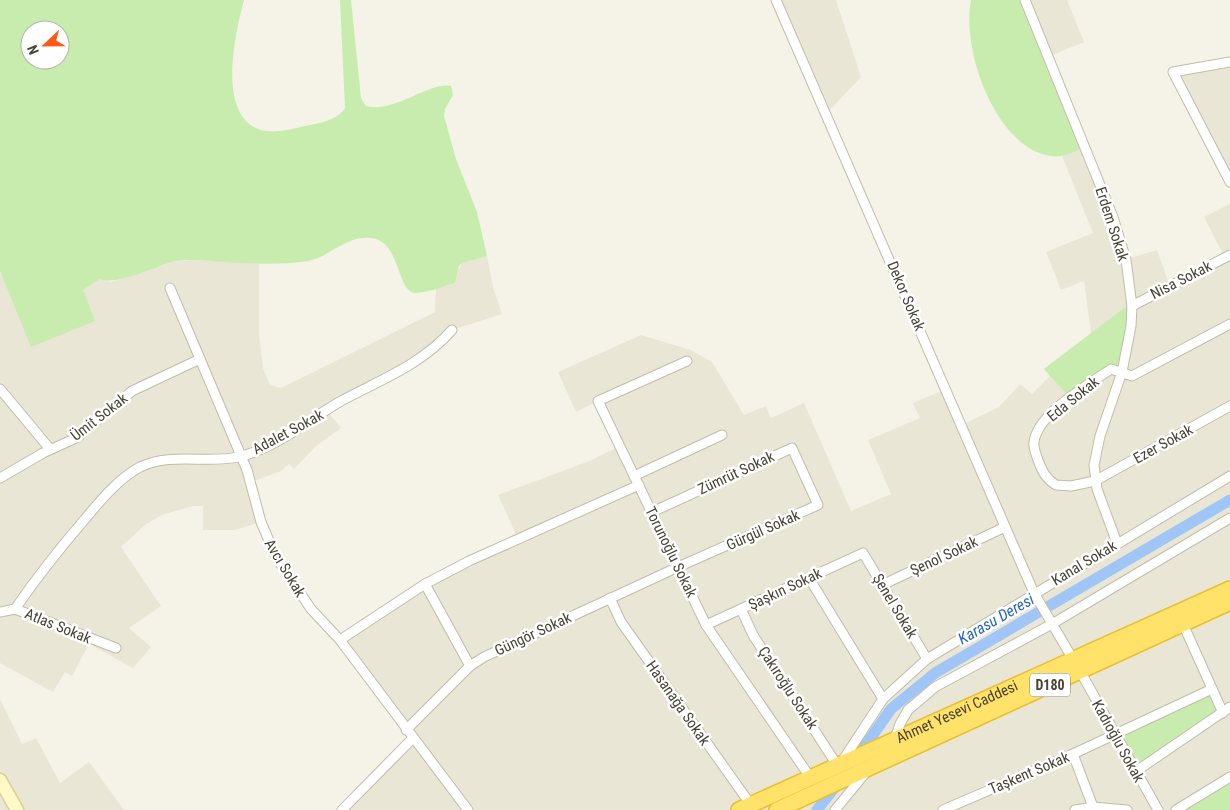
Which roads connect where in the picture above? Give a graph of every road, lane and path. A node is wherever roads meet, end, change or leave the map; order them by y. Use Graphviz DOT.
graph roads {
  1 [pos="776,0"];
  2 [pos="1026,0"];
  3 [pos="1230,62"];
  4 [pos="1230,182"];
  5 [pos="1230,255"];
  6 [pos="170,288"];
  7 [pos="1132,306"];
  8 [pos="1230,324"];
  9 [pos="452,330"];
  10 [pos="200,359"];
  11 [pos="686,361"];
  12 [pos="1122,372"];
  13 [pos="0,389"];
  14 [pos="1230,406"];
  15 [pos="722,435"];
  16 [pos="50,449"];
  17 [pos="241,456"];
  18 [pos="634,476"];
  19 [pos="805,476"];
  20 [pos="1230,476"];
  21 [pos="0,478"];
  22 [pos="1095,481"];
  23 [pos="639,485"];
  24 [pos="652,512"];
  25 [pos="1230,518"];
  26 [pos="1005,527"];
  27 [pos="1117,543"];
  28 [pos="863,554"];
  29 [pos="678,567"];
  30 [pos="809,578"];
  31 [pos="424,584"];
  32 [pos="882,585"];
  33 [pos="1230,590"];
  34 [pos="1034,593"];
  35 [pos="610,598"];
  36 [pos="1230,602"];
  37 [pos="15,609"];
  38 [pos="741,609"];
  39 [pos="0,612"];
  40 [pos="1052,624"];
  41 [pos="1183,624"];
  42 [pos="706,625"];
  43 [pos="340,640"];
  44 [pos="116,648"];
  45 [pos="927,660"];
  46 [pos="470,666"];
  47 [pos="1077,666"];
  48 [pos="1212,689"];
  49 [pos="883,698"];
  50 [pos="1226,710"];
  51 [pos="406,730"];
  52 [pos="1115,735"];
  53 [pos="413,738"];
  54 [pos="895,739"];
  55 [pos="1073,754"];
  56 [pos="839,764"];
  57 [pos="870,767"];
  58 [pos="1135,772"];
  59 [pos="810,777"];
  60 [pos="1230,777"];
  61 [pos="0,780"];
  62 [pos="803,803"];
  63 [pos="745,807"];
  64 [pos="1093,807"];
  65 [pos="13,808"];
  66 [pos="342,810"];
  67 [pos="468,810"];
  68 [pos="777,810"];
  69 [pos="835,810"];
  70 [pos="943,810"];
  71 [pos="1075,810"];
  72 [pos="1126,810"];
  73 [pos="1158,810"];
  74 [pos="1176,810"];
  1 -- 26 [label="street, Dekor Sokak"];
  2 -- 7 [label="street, Erdem Sokak"];
  3 -- 4 [label="street"];
  5 -- 7 [label="street, Nisa Sokak"];
  6 -- 10 [label="street, Avcı Sokak"];
  7 -- 12 [label="street, Erdem Sokak"];
  8 -- 12 [label="street"];
  9 -- 17 [label="street, Adalet Sokak"];
  10 -- 16 [label="street, Ümit Sokak"];
  10 -- 17 [label="street, Avcı Sokak"];
  11 -- 18 [label="street, Torunoğlu Sokak"];
  12 -- 22 [label="street, Erdem Sokak"];
  12 -- 22 [label="street, Eda Sokak"];
  13 -- 16 [label="street"];
  14 -- 22 [label="street, Ezer Sokak"];
  15 -- 18 [label="street"];
  16 -- 21 [label="street, Ümit Sokak"];
  17 -- 37 [label="street, Adalet Sokak"];
  17 -- 43 [label="street, Avcı Sokak"];
  18 -- 23 [label="street, Torunoğlu Sokak"];
  19 -- 24 [label="street, Zümrüt Sokak"];
  19 -- 29 [label="street, Gürgül Sokak"];
  20 -- 27 [label="street, Kanal Sokak"];
  22 -- 27 [label="street, Erdem Sokak"];
  23 -- 24 [label="street, Torunoğlu Sokak"];
  23 -- 31 [label="street"];
  24 -- 29 [label="street, Torunoğlu Sokak"];
  25 -- 40 [label="street"];
  26 -- 32 [label="street, Şenol Sokak"];
  26 -- 34 [label="street, Dekor Sokak"];
  27 -- 34 [label="street, Kanal Sokak"];
  28 -- 30 [label="street, Şaşkın Sokak"];
  28 -- 32 [label="street, Şenel Sokak"];
  29 -- 35 [label="street, Güngör Sokak"];
  29 -- 42 [label="street, Torunoğlu Sokak"];
  30 -- 38 [label="street, Şaşkın Sokak"];
  30 -- 49 [label="street"];
  31 -- 43 [label="street"];
  31 -- 46 [label="street"];
  32 -- 45 [label="street, Şenel Sokak"];
  33 -- 47 [label="highway, Ahmet Yesevi Caddesi / D180"];
  34 -- 40 [label="street, Dekor Sokak"];
  34 -- 45 [label="street, Kanal Sokak"];
  35 -- 46 [label="street, Güngör Sokak"];
  35 -- 63 [label="street, Hasanağa Sokak"];
  36 -- 41 [label="highway, Ahmet Yesevi Caddesi / D180"];
  37 -- 39 [label="street, Atlas Sokak"];
  37 -- 44 [label="street, Atlas Sokak"];
  38 -- 42 [label="street, Şaşkın Sokak"];
  38 -- 56 [label="street, Çakıroğlu Sokak"];
  40 -- 47 [label="street, Kadıoğlu Sokak"];
  40 -- 54 [label="street"];
  41 -- 47 [label="highway, Ahmet Yesevi Caddesi / D180"];
  41 -- 48 [label="street"];
  42 -- 59 [label="street, Torunoğlu Sokak"];
  43 -- 51 [label="street, Avcı Sokak"];
  45 -- 49 [label="street, Kanal Sokak"];
  46 -- 51 [label="street, Güngör Sokak"];
  47 -- 52 [label="street, Kadıoğlu Sokak"];
  47 -- 54 [label="highway, Ahmet Yesevi Caddesi / D180"];
  47 -- 57 [label="highway, Ahmet Yesevi Caddesi / D180"];
  48 -- 50 [label="street"];
  48 -- 52 [label="street, Taşkent Sokak"];
  49 -- 56 [label="street, Kanal Sokak"];
  50 -- 58 [label="street"];
  51 -- 53 [label="street, Avcı Sokak"];
  52 -- 55 [label="street, Taşkent Sokak"];
  52 -- 58 [label="street, Kadıoğlu Sokak"];
  53 -- 66 [label="street"];
  53 -- 67 [label="street, Avcı Sokak"];
  54 -- 56 [label="highway, Ahmet Yesevi Caddesi / D180"];
  55 -- 64 [label="street"];
  55 -- 70 [label="street, Taşkent Sokak"];
  56 -- 59 [label="highway, Ahmet Yesevi Caddesi / D180"];
  57 -- 62 [label="highway, Ahmet Yesevi Caddesi / D180"];
  57 -- 69 [label="street"];
  58 -- 73 [label="street, Kadıoğlu Sokak"];
  59 -- 63 [label="highway, Ahmet Yesevi Caddesi / D180"];
  60 -- 74 [label="street"];
  61 -- 65 [label="street"];
  62 -- 68 [label="highway, Ahmet Yesevi Caddesi / D180"];
  64 -- 71 [label="street"];
  64 -- 72 [label="street"];
}
